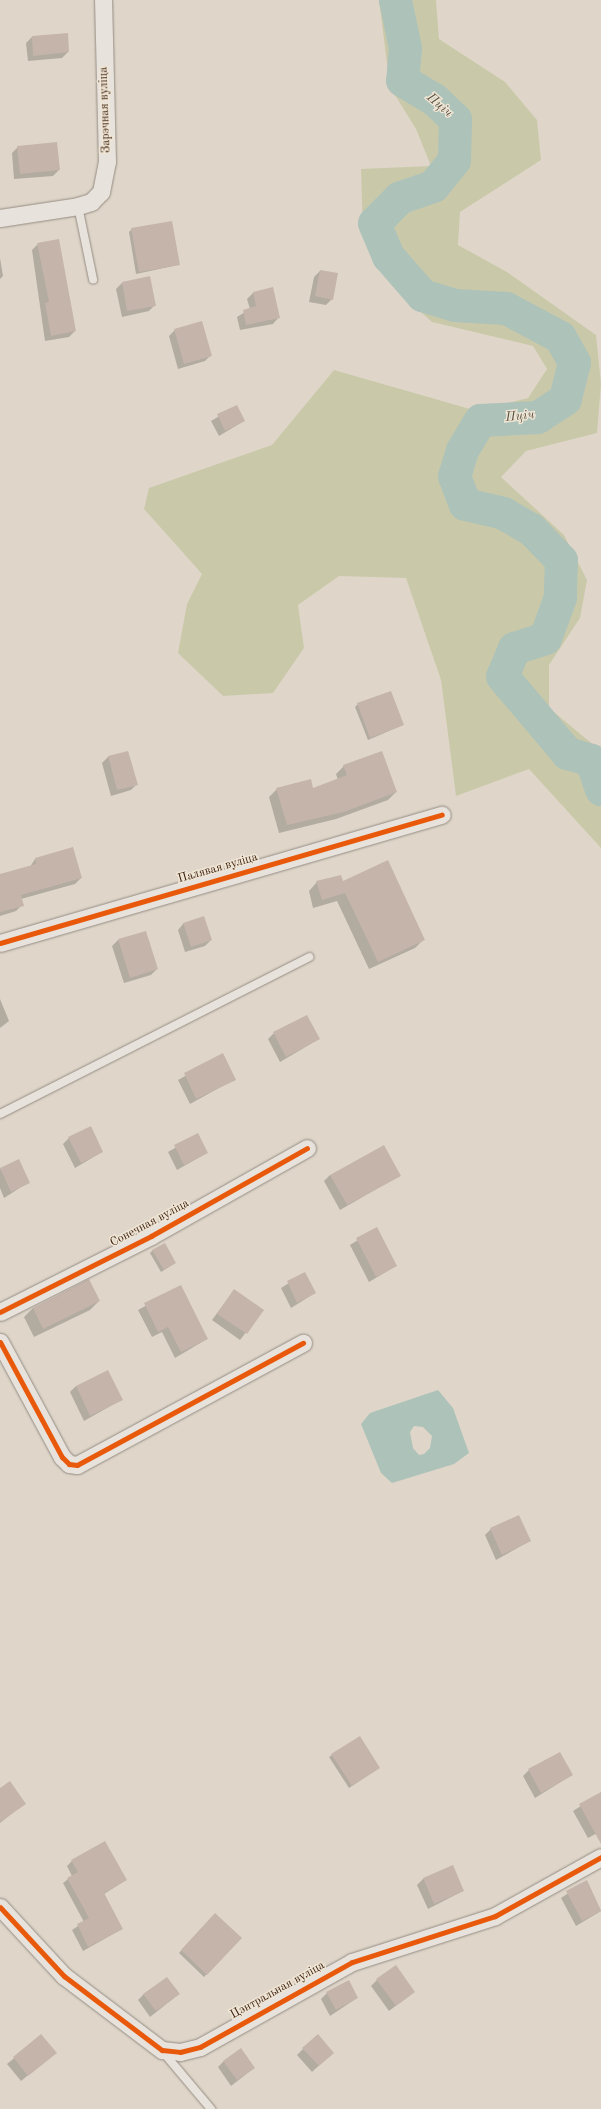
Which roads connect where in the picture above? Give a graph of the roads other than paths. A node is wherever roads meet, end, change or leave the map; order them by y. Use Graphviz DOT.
graph roads {
  1 [pos="103,0"];
  2 [pos="78,206"];
  3 [pos="0,218"];
  4 [pos="93,279"];
  5 [pos="442,815"];
  6 [pos="0,943"];
  7 [pos="310,957"];
  8 [pos="0,1114"];
  9 [pos="307,1148"];
  10 [pos="0,1312"];
  11 [pos="0,1342"];
  12 [pos="303,1343"];
  13 [pos="601,1857"];
  14 [pos="0,1908"];
  15 [pos="162,2050"];
  16 [pos="211,2109"];
  1 -- 2 [label="street, Зарэчная вуліца"];
  2 -- 3 [label="street, Зарэчная вуліца"];
  2 -- 4 [label="lane"];
  5 -- 6 [label="street, Палявая вуліца"];
  7 -- 8 [label="lane"];
  9 -- 10 [label="street, Сонечная вуліца"];
  11 -- 12 [label="street"];
  13 -- 15 [label="street, Цэнтральная вуліца"];
  14 -- 15 [label="street"];
  15 -- 16 [label="lane"];
}
